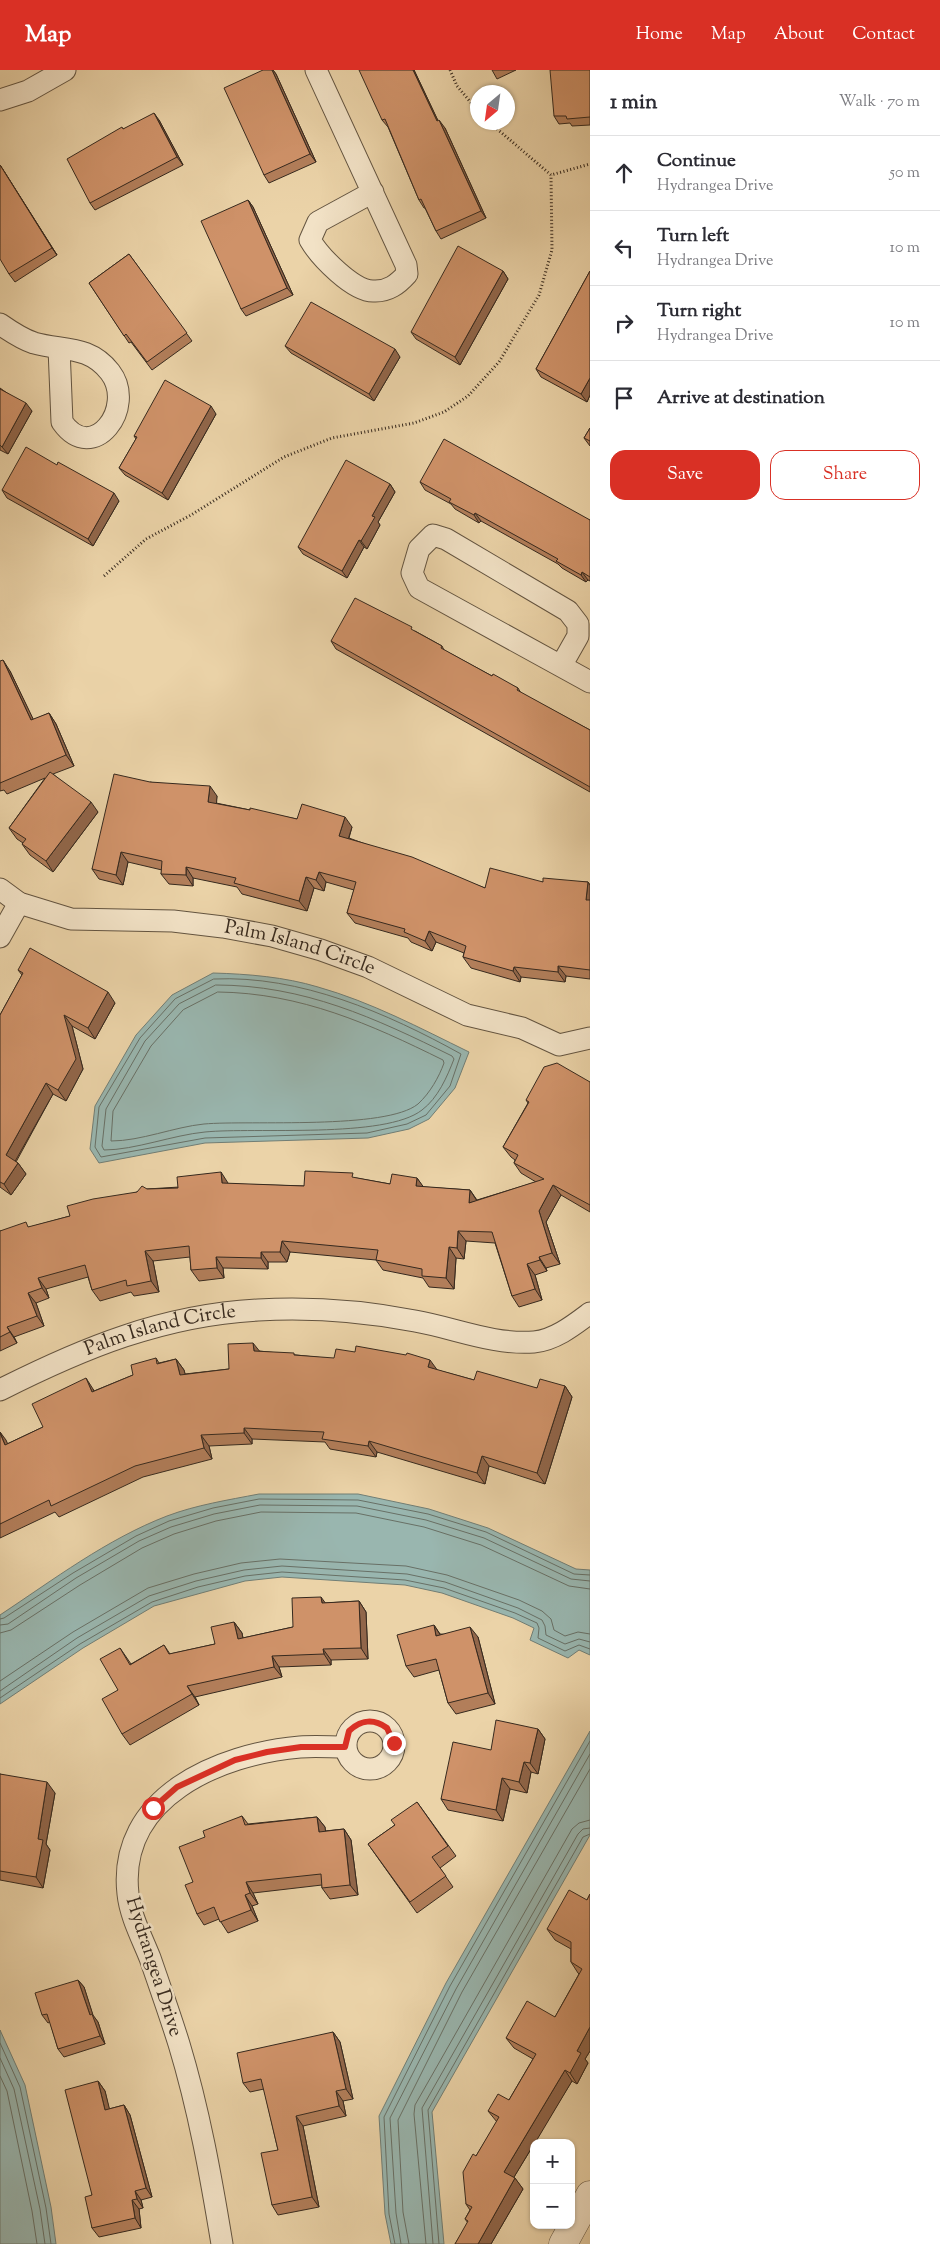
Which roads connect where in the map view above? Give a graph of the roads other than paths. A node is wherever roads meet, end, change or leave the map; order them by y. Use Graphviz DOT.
graph roads {
  1 [pos="65,70"];
  2 [pos="316,70"];
  3 [pos="0,100"];
  4 [pos="373,192"];
  5 [pos="0,324"];
  6 [pos="59,348"];
  7 [pos="561,666"];
  8 [pos="590,682"];
  9 [pos="0,889"];
  10 [pos="19,903"];
  11 [pos="0,938"];
  12 [pos="590,1038"];
  13 [pos="590,1313"];
  14 [pos="0,1390"];
  15 [pos="345,1747"];
  16 [pos="590,2196"];
  17 [pos="222,2244"];
  18 [pos="563,2244"];
  1 -- 3 [label="street"];
  2 -- 4 [label="street"];
  4 -- 4 [label="street"];
  5 -- 6 [label="street"];
  7 -- 7 [label="street"];
  7 -- 8 [label="street"];
  9 -- 10 [label="street, Palm Island Circle"];
  10 -- 11 [label="street"];
  10 -- 12 [label="street, Palm Island Circle"];
  13 -- 14 [label="street, Palm Island Circle"];
  15 -- 17 [label="street, Hydrangea Drive"];
  16 -- 18 [label="street"];
}
